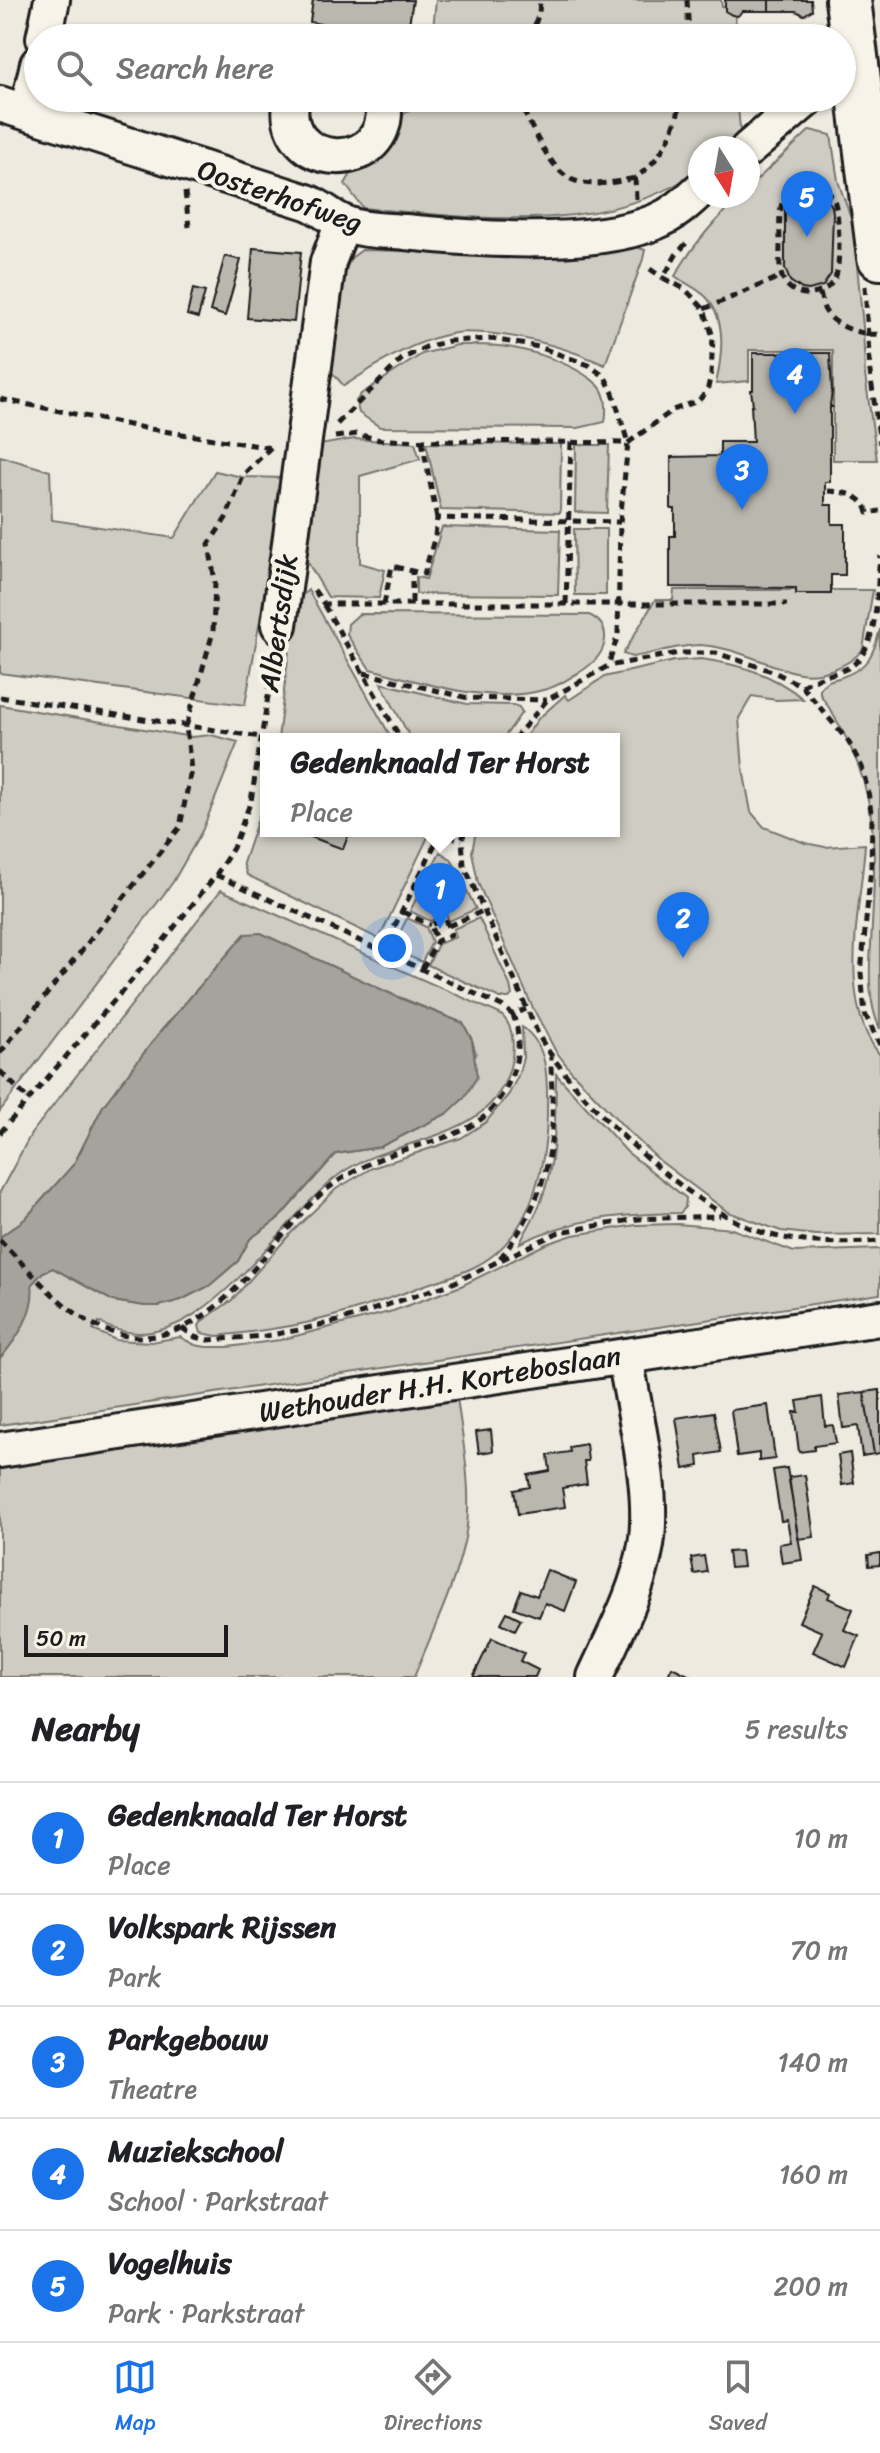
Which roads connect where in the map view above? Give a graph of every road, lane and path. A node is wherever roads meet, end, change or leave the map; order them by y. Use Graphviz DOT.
graph roads {
  1 [pos="52,0"];
  2 [pos="540,0"];
  3 [pos="687,0"];
  4 [pos="848,0"];
  5 [pos="47,24"];
  6 [pos="535,24"];
  7 [pos="688,24"];
  8 [pos="853,24"];
  9 [pos="860,56"];
  10 [pos="24,90"];
  11 [pos="14,108"];
  12 [pos="26,112"];
  13 [pos="291,112"];
  14 [pos="385,112"];
  15 [pos="525,112"];
  16 [pos="677,112"];
  17 [pos="792,112"];
  18 [pos="760,139"];
  19 [pos="341,158"];
  20 [pos="635,178"];
  21 [pos="688,201"];
  22 [pos="343,223"];
  23 [pos="638,228"];
  24 [pos="696,232"];
  25 [pos="880,257"];
  26 [pos="650,269"];
  27 [pos="782,276"];
  28 [pos="663,278"];
  29 [pos="820,293"];
  30 [pos="704,309"];
  31 [pos="880,334"];
  32 [pos="0,399"];
  33 [pos="332,429"];
  34 [pos="422,441"];
  35 [pos="571,441"];
  36 [pos="628,443"];
  37 [pos="298,446"];
  38 [pos="828,491"];
  39 [pos="880,511"];
  40 [pos="437,518"];
  41 [pos="567,522"];
  42 [pos="620,522"];
  43 [pos="288,553"];
  44 [pos="880,556"];
  45 [pos="412,571"];
  46 [pos="412,603"];
  47 [pos="324,604"];
  48 [pos="384,604"];
  49 [pos="566,604"];
  50 [pos="618,604"];
  51 [pos="787,604"];
  52 [pos="279,625"];
  53 [pos="608,666"];
  54 [pos="364,673"];
  55 [pos="802,686"];
  56 [pos="0,697"];
  57 [pos="547,700"];
  58 [pos="186,727"];
  59 [pos="262,733"];
  60 [pos="398,733"];
  61 [pos="519,733"];
  62 [pos="260,737"];
  63 [pos="260,743"];
  64 [pos="438,837"];
  65 [pos="454,837"];
  66 [pos="463,837"];
  67 [pos="462,840"];
  68 [pos="216,875"];
  69 [pos="483,911"];
  70 [pos="403,912"];
  71 [pos="430,925"];
  72 [pos="448,926"];
  73 [pos="437,941"];
  74 [pos="382,952"];
  75 [pos="422,969"];
  76 [pos="526,1009"];
  77 [pos="513,1015"];
  78 [pos="880,1045"];
  79 [pos="0,1053"];
  80 [pos="552,1056"];
  81 [pos="0,1071"];
  82 [pos="29,1100"];
  83 [pos="0,1133"];
  84 [pos="721,1216"];
  85 [pos="0,1240"];
  86 [pos="880,1241"];
  87 [pos="496,1263"];
  88 [pos="880,1318"];
  89 [pos="182,1327"];
  90 [pos="625,1356"];
  91 [pos="0,1450"];
  92 [pos="595,1677"];
  1 -- 5 [label="street"];
  2 -- 6 [label="path"];
  3 -- 7 [label="path"];
  4 -- 8 [label="main road"];
  9 -- 25 [label="main road"];
  10 -- 11 [label="street"];
  12 -- 22 [label="street, Oosterhofweg"];
  13 -- 19 [label="street"];
  14 -- 19 [label="street"];
  15 -- 20 [label="path"];
  16 -- 20 [label="path"];
  17 -- 18 [label="street"];
  19 -- 22 [label="street"];
  20 -- 23 [label="path"];
  21 -- 23 [label="street, Oosterhofweg"];
  22 -- 23 [label="street, Oosterhofweg"];
  22 -- 37 [label="street, Albertsdijk"];
  24 -- 28 [label="path"];
  26 -- 28 [label="path"];
  27 -- 29 [label="path"];
  27 -- 29 [label="path"];
  27 -- 30 [label="path"];
  28 -- 30 [label="path"];
  29 -- 31 [label="path"];
  30 -- 36 [label="path"];
  32 -- 37 [label="path"];
  33 -- 36 [label="path"];
  34 -- 35 [label="path"];
  34 -- 37 [label="path"];
  34 -- 40 [label="path"];
  35 -- 36 [label="path"];
  35 -- 41 [label="path"];
  36 -- 42 [label="path"];
  37 -- 43 [label="street, Albertsdijk"];
  37 -- 58 [label="path"];
  38 -- 39 [label="path"];
  40 -- 41 [label="path"];
  40 -- 45 [label="path"];
  41 -- 42 [label="path"];
  41 -- 49 [label="path"];
  42 -- 50 [label="path"];
  43 -- 47 [label="path"];
  43 -- 52 [label="street, Albertsdijk"];
  44 -- 55 [label="path"];
  45 -- 46 [label="path"];
  45 -- 48 [label="path"];
  46 -- 48 [label="path"];
  46 -- 49 [label="path"];
  47 -- 48 [label="path"];
  47 -- 54 [label="path"];
  49 -- 50 [label="path"];
  50 -- 51 [label="path"];
  50 -- 53 [label="path"];
  52 -- 59 [label="path, Albertsdijk"];
  53 -- 55 [label="path"];
  53 -- 57 [label="path"];
  54 -- 57 [label="path"];
  54 -- 60 [label="path"];
  55 -- 78 [label="path"];
  56 -- 58 [label="path"];
  57 -- 61 [label="path"];
  58 -- 62 [label="path"];
  58 -- 79 [label="path"];
  63 -- 68 [label="path, Albertsdijk"];
  64 -- 70 [label="path"];
  65 -- 67 [label="path"];
  66 -- 67 [label="path"];
  67 -- 69 [label="path"];
  68 -- 74 [label="path"];
  68 -- 82 [label="path, Albertsdijk"];
  69 -- 72 [label="path"];
  69 -- 76 [label="path"];
  70 -- 71 [label="path"];
  70 -- 74 [label="path"];
  71 -- 72 [label="path"];
  71 -- 73 [label="path"];
  72 -- 73 [label="path"];
  73 -- 75 [label="path"];
  74 -- 75 [label="path"];
  75 -- 77 [label="path"];
  76 -- 77 [label="path"];
  76 -- 80 [label="path"];
  77 -- 89 [label="path"];
  80 -- 84 [label="path"];
  80 -- 87 [label="path"];
  81 -- 82 [label="path"];
  82 -- 83 [label="path, Albertsdijk"];
  84 -- 86 [label="path"];
  84 -- 87 [label="path"];
  85 -- 89 [label="path"];
  87 -- 89 [label="path"];
  88 -- 90 [label="street, Wethouder H.H. Korteboslaan"];
  90 -- 91 [label="street, Wethouder H.H. Korteboslaan"];
  90 -- 92 [label="street"];
}
